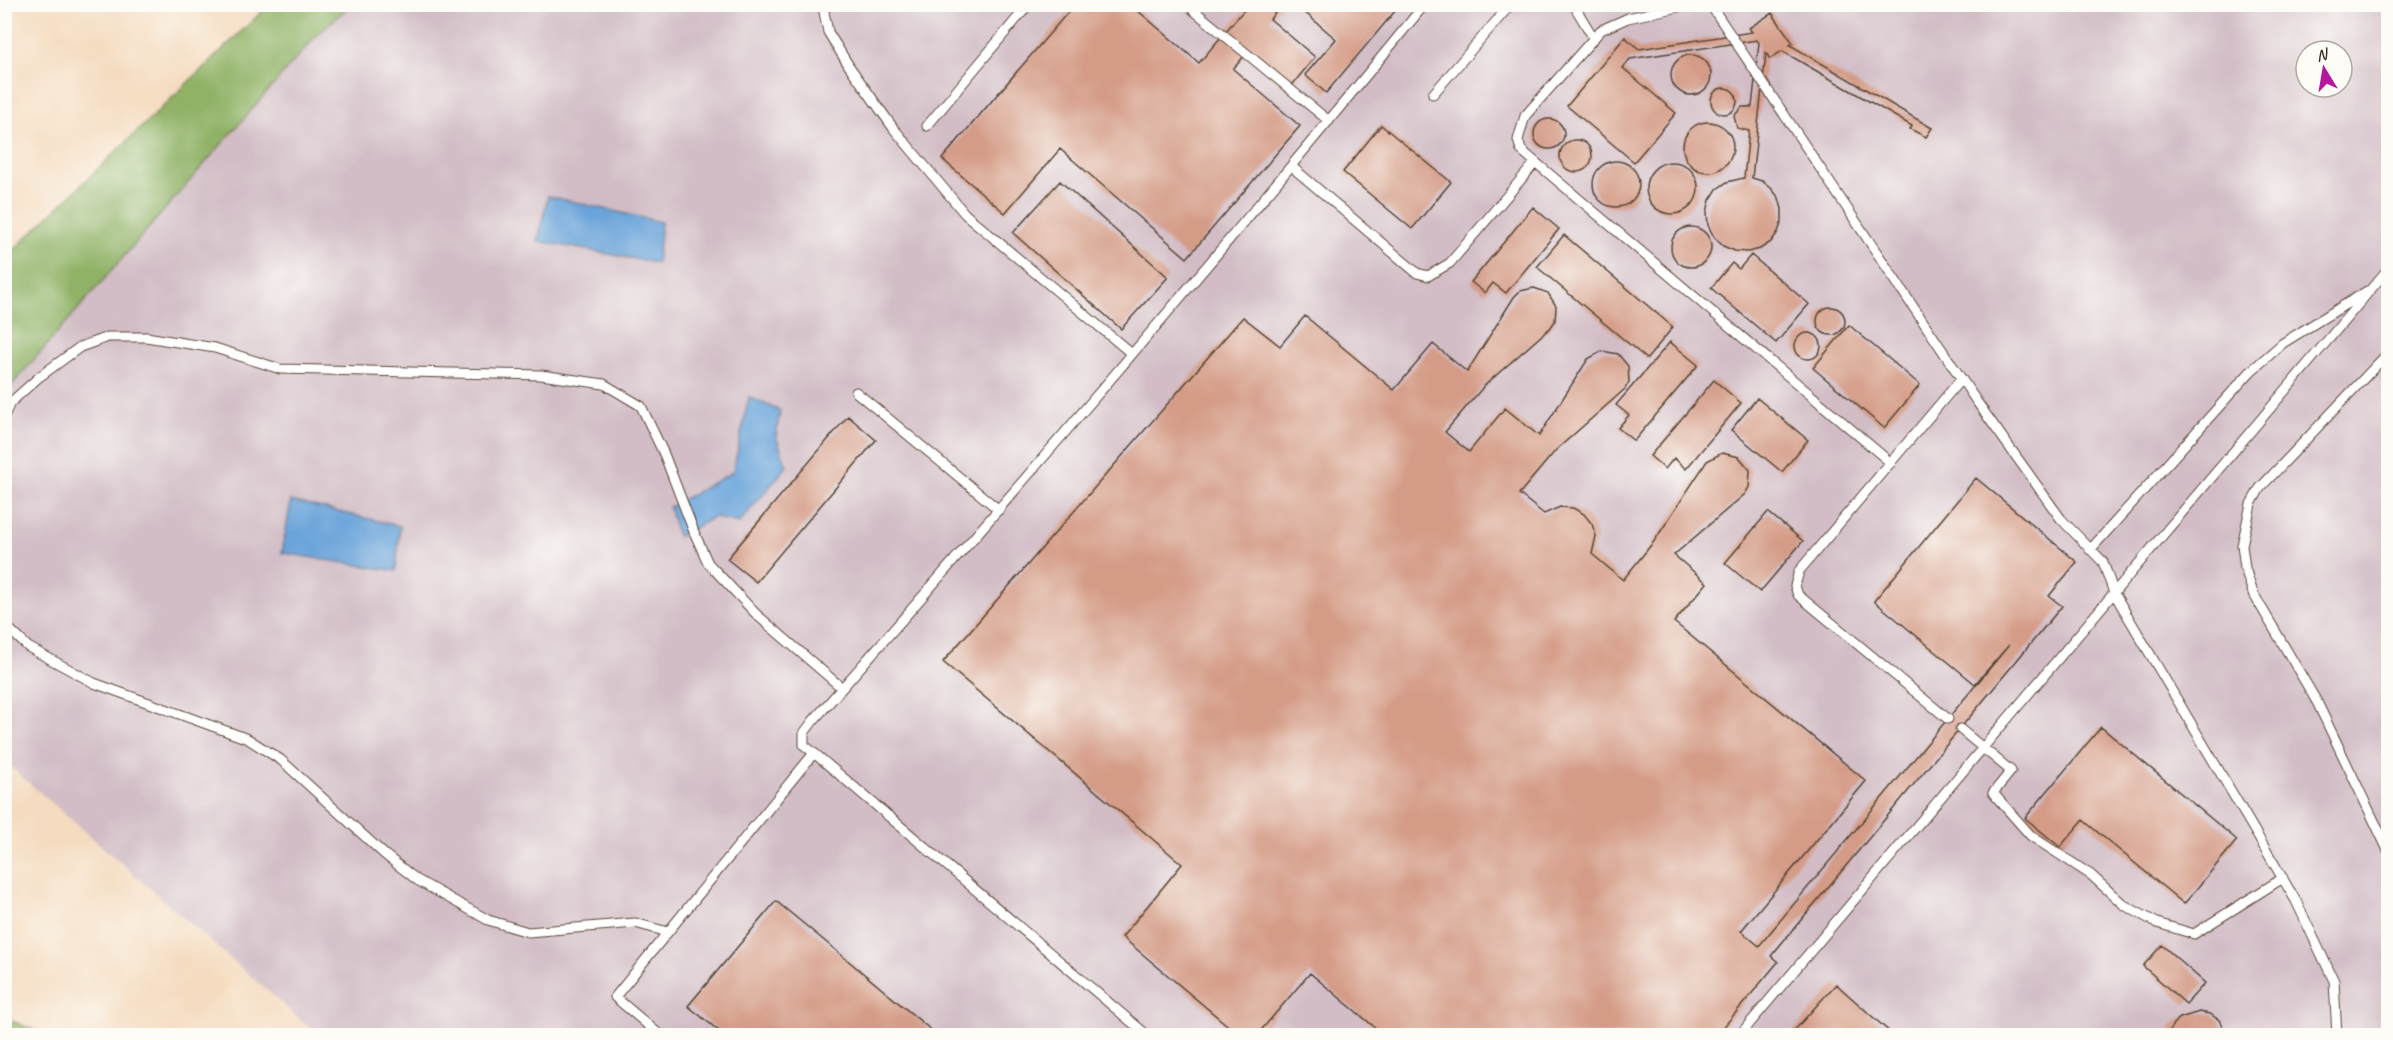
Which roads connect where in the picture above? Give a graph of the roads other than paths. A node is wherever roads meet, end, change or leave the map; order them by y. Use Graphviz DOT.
graph roads {
  1 [pos="826,4"];
  2 [pos="1029,4"];
  3 [pos="1186,4"];
  4 [pos="1425,4"];
  5 [pos="1573,4"];
  6 [pos="1692,4"];
  7 [pos="1710,4"];
  8 [pos="1510,5"];
  9 [pos="1593,37"];
  10 [pos="1433,94"];
  11 [pos="1329,121"];
  12 [pos="927,126"];
  13 [pos="1535,163"];
  14 [pos="1292,167"];
  15 [pos="2388,269"];
  16 [pos="2377,283"];
  17 [pos="2388,288"];
  18 [pos="2388,353"];
  19 [pos="1132,354"];
  20 [pos="1961,379"];
  21 [pos="856,392"];
  22 [pos="4,416"];
  23 [pos="1891,463"];
  24 [pos="999,510"];
  25 [pos="2090,550"];
  26 [pos="2114,593"];
  27 [pos="4,624"];
  28 [pos="842,688"];
  29 [pos="1948,719"];
  30 [pos="1960,729"];
  31 [pos="1984,747"];
  32 [pos="814,753"];
  33 [pos="2388,850"];
  34 [pos="2283,878"];
  35 [pos="668,932"];
  36 [pos="661,1035"];
  37 [pos="1148,1035"];
  38 [pos="1739,1035"];
  39 [pos="2337,1035"];
  1 -- 19 [label="lane"];
  2 -- 12 [label="lane"];
  3 -- 11 [label="lane"];
  4 -- 11 [label="lane"];
  5 -- 9 [label="lane"];
  6 -- 9 [label="lane"];
  7 -- 20 [label="lane"];
  8 -- 10 [label="lane"];
  9 -- 13 [label="lane"];
  11 -- 14 [label="lane"];
  13 -- 14 [label="lane"];
  13 -- 23 [label="lane"];
  14 -- 19 [label="lane"];
  15 -- 16 [label="lane"];
  16 -- 17 [label="lane"];
  16 -- 25 [label="lane"];
  16 -- 26 [label="lane"];
  18 -- 33 [label="lane"];
  19 -- 24 [label="lane"];
  20 -- 23 [label="lane"];
  20 -- 25 [label="lane"];
  21 -- 24 [label="lane"];
  22 -- 28 [label="lane"];
  23 -- 29 [label="lane"];
  24 -- 28 [label="lane"];
  25 -- 26 [label="lane"];
  26 -- 31 [label="lane"];
  26 -- 34 [label="lane"];
  27 -- 35 [label="lane"];
  28 -- 32 [label="lane"];
  30 -- 31 [label="lane"];
  31 -- 34 [label="lane"];
  31 -- 38 [label="lane"];
  32 -- 35 [label="lane"];
  32 -- 37 [label="lane"];
  34 -- 39 [label="lane"];
  35 -- 36 [label="lane"];
}
